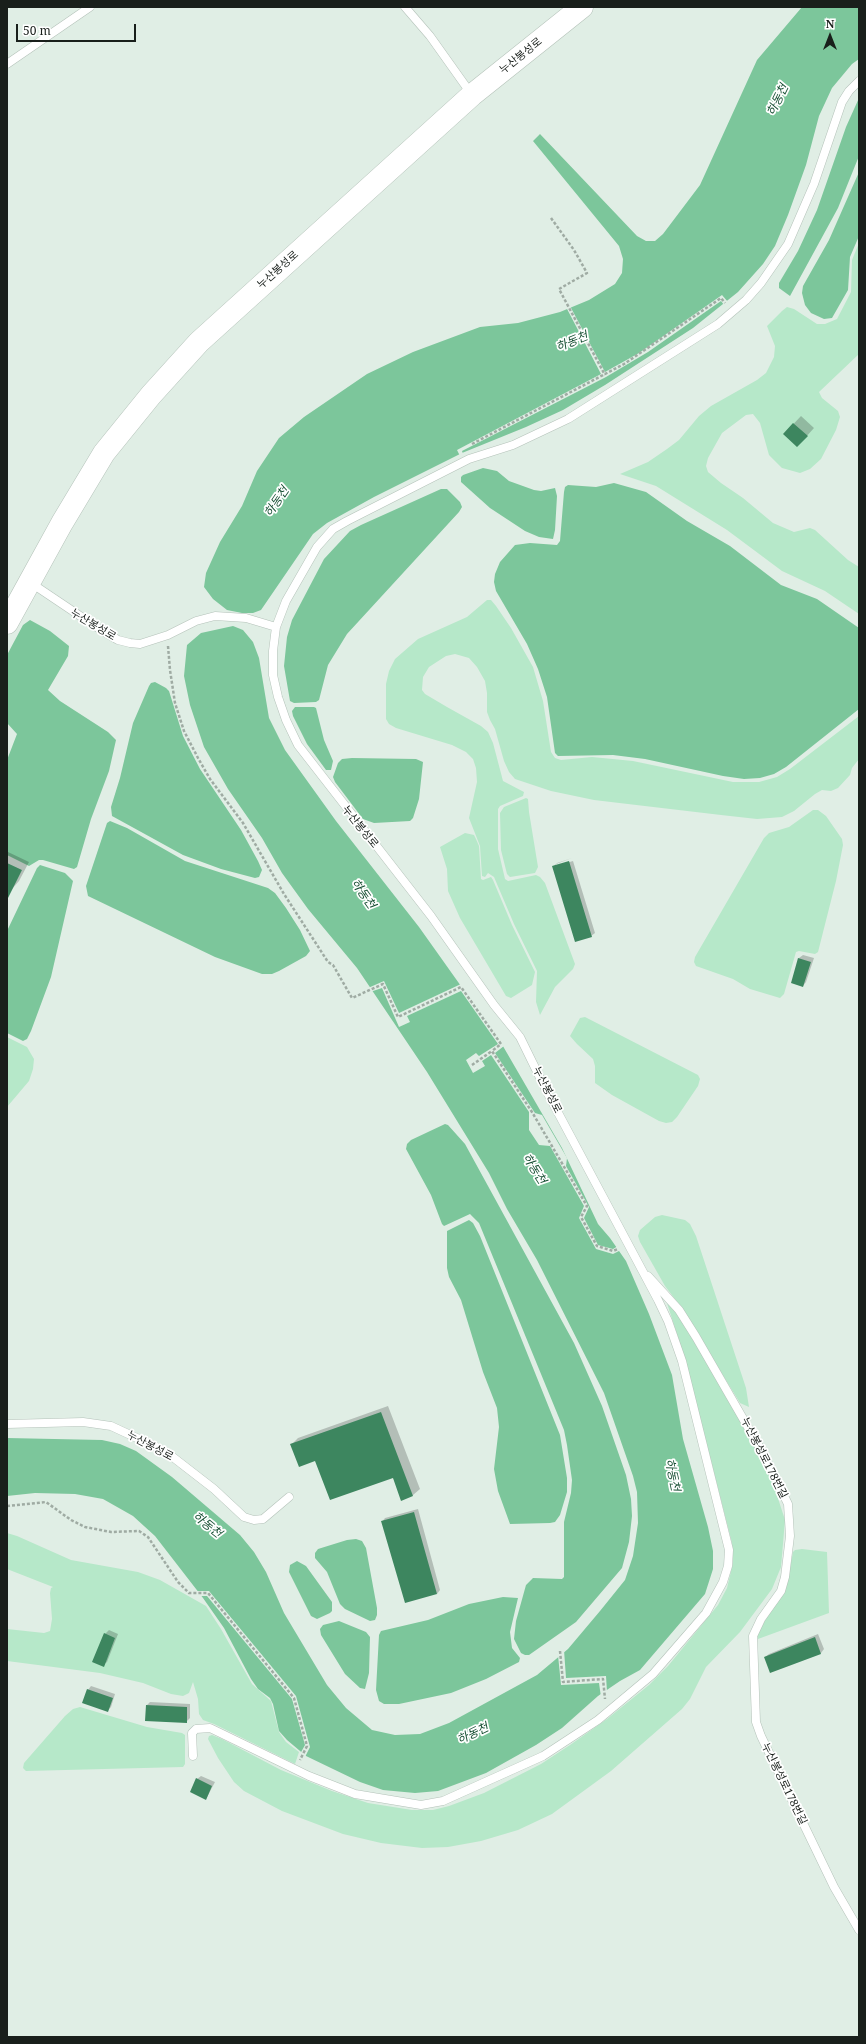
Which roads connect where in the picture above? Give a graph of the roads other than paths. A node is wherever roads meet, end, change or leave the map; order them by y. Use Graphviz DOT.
graph roads {
  1 [pos="90,7"];
  2 [pos="405,7"];
  3 [pos="582,7"];
  4 [pos="7,64"];
  5 [pos="859,81"];
  6 [pos="472,95"];
  7 [pos="29,582"];
  8 [pos="7,623"];
  9 [pos="276,627"];
  10 [pos="643,1270"];
  11 [pos="7,1424"];
  12 [pos="289,1497"];
  13 [pos="193,1756"];
  14 [pos="859,1930"];
  1 -- 4 [label="lane"];
  2 -- 6 [label="lane"];
  3 -- 6 [label="street, 누산봉성로"];
  5 -- 9 [label="lane"];
  6 -- 7 [label="street, 누산봉성로"];
  7 -- 8 [label="street, 누산봉성로"];
  7 -- 9 [label="lane, 누산봉성로"];
  9 -- 10 [label="lane, 누산봉성로"];
  10 -- 13 [label="lane"];
  10 -- 14 [label="lane, 누산봉성로178번길"];
  11 -- 12 [label="lane, 누산봉성로"];
}
